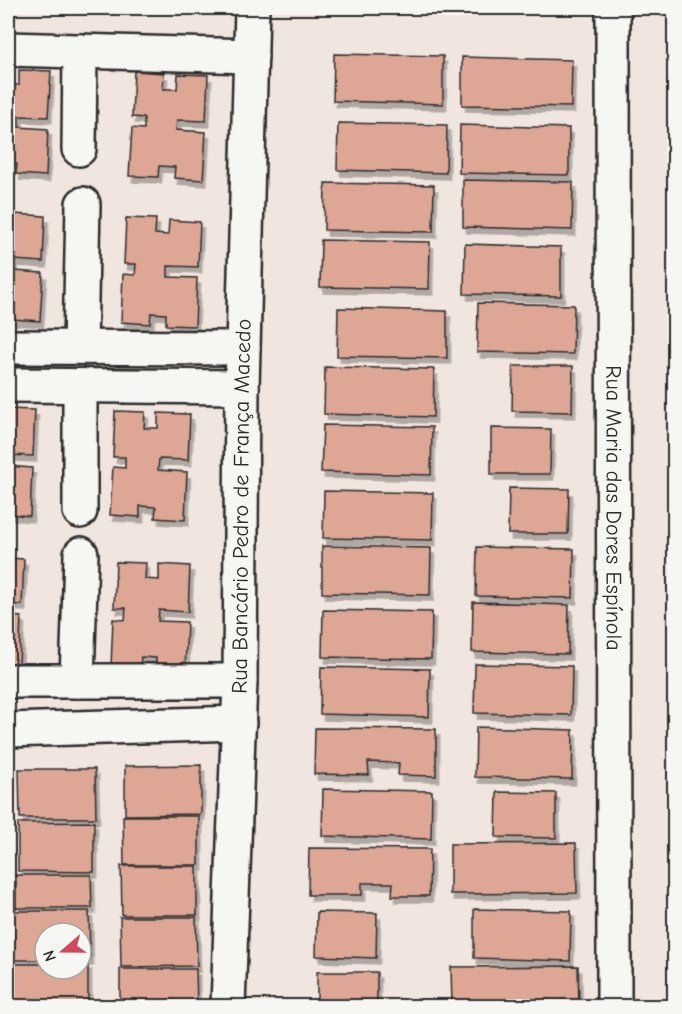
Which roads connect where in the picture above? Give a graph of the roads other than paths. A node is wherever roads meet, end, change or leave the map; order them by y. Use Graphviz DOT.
graph roads {
  1 [pos="252,8"];
  2 [pos="613,8"];
  3 [pos="8,50"];
  4 [pos="80,51"];
  5 [pos="251,56"];
  6 [pos="79,149"];
  7 [pos="83,204"];
  8 [pos="8,347"];
  9 [pos="80,347"];
  10 [pos="243,348"];
  11 [pos="8,386"];
  12 [pos="80,386"];
  13 [pos="242,387"];
  14 [pos="80,511"];
  15 [pos="81,554"];
  16 [pos="8,681"];
  17 [pos="77,681"];
  18 [pos="240,681"];
  19 [pos="239,723"];
  20 [pos="8,730"];
  21 [pos="228,1006"];
  22 [pos="614,1006"];
  1 -- 5 [label="street, Rua Bancário Pedro de França Macedo"];
  2 -- 22 [label="street, Rua Maria das Dores Espínola"];
  3 -- 4 [label="street"];
  4 -- 5 [label="street"];
  4 -- 6 [label="street"];
  5 -- 10 [label="street, Rua Bancário Pedro de França Macedo"];
  7 -- 9 [label="street"];
  8 -- 9 [label="street"];
  9 -- 10 [label="street"];
  10 -- 13 [label="street, Rua Bancário Pedro de França Macedo"];
  11 -- 12 [label="street"];
  12 -- 13 [label="street"];
  12 -- 14 [label="street"];
  13 -- 18 [label="street, Rua Bancário Pedro de França Macedo"];
  15 -- 17 [label="street"];
  16 -- 17 [label="street"];
  17 -- 18 [label="street"];
  18 -- 19 [label="street, Rua Bancário Pedro de França Macedo"];
  19 -- 20 [label="street"];
  19 -- 21 [label="street, Rua Bancário Pedro de França Macedo"];
}
